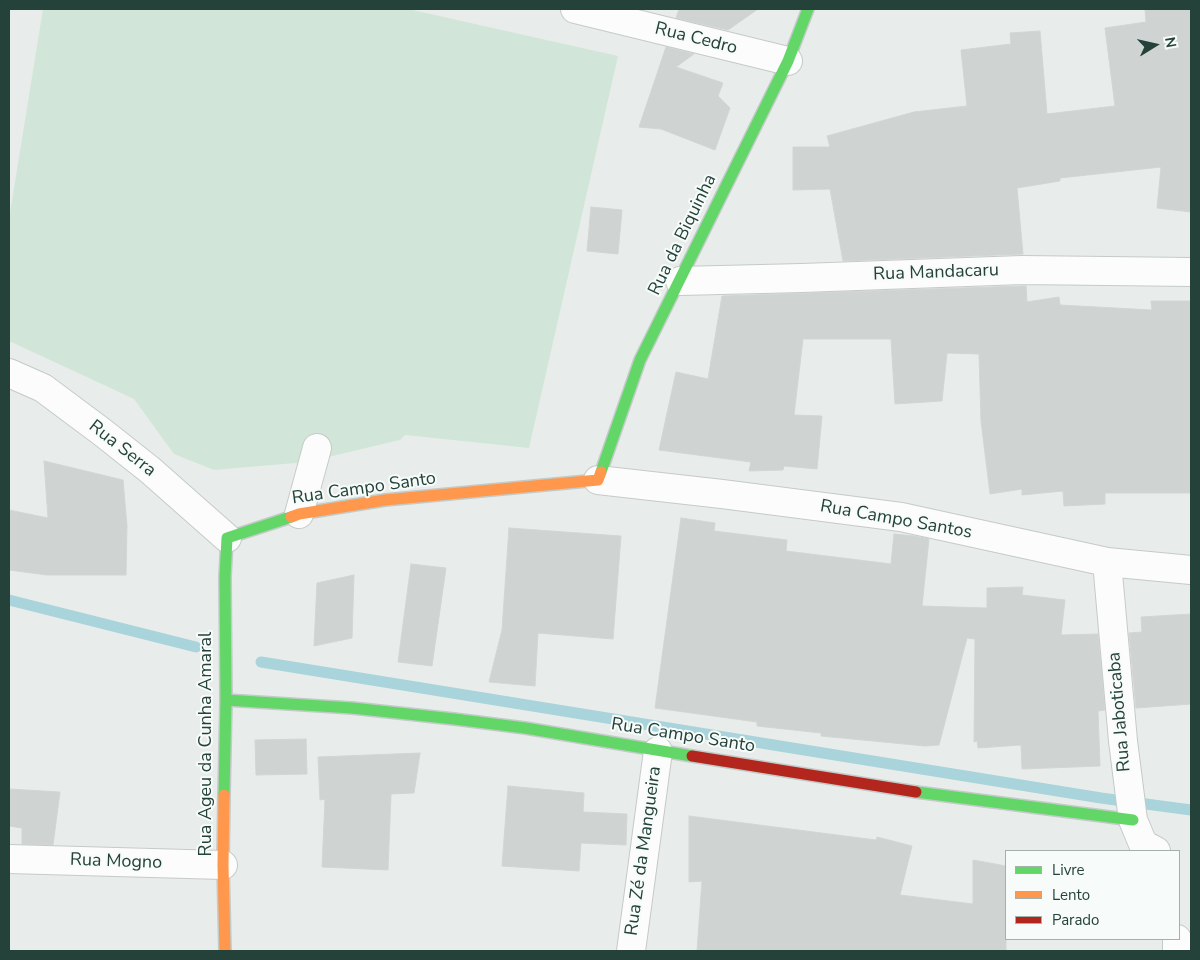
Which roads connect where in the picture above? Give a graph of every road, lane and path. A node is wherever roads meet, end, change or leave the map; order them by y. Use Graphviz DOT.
graph roads {
  1 [pos="576,9"];
  2 [pos="808,9"];
  3 [pos="788,61"];
  4 [pos="1191,272"];
  5 [pos="680,281"];
  6 [pos="9,373"];
  7 [pos="317,448"];
  8 [pos="598,480"];
  9 [pos="299,514"];
  10 [pos="227,538"];
  11 [pos="1107,562"];
  12 [pos="1191,570"];
  13 [pos="226,700"];
  14 [pos="658,751"];
  15 [pos="1133,820"];
  16 [pos="1154,850"];
  17 [pos="9,859"];
  18 [pos="223,866"];
  19 [pos="226,951"];
  20 [pos="631,951"];
  1 -- 3 [label="street, Rua Cedro"];
  2 -- 3 [label="street, Rua da Biquinha"];
  3 -- 5 [label="street, Rua da Biquinha"];
  4 -- 5 [label="street, Rua Mandacaru"];
  5 -- 8 [label="street, Rua da Biquinha"];
  6 -- 10 [label="street, Rua Serra"];
  7 -- 9 [label="street"];
  8 -- 9 [label="street, Rua Campo Santo"];
  8 -- 11 [label="street, Rua Campo Santos"];
  9 -- 10 [label="street, Rua Campo Santo"];
  10 -- 13 [label="street, Rua Ageu da Cunha Amaral"];
  11 -- 12 [label="street, Rua Campo Santos"];
  11 -- 15 [label="street, Rua Jaboticaba"];
  13 -- 14 [label="street, Rua Campo Santo"];
  13 -- 18 [label="street, Rua Ageu da Cunha Amaral"];
  14 -- 15 [label="street, Rua Campo Santo"];
  14 -- 20 [label="street, Rua Zé da Mangueira"];
  15 -- 16 [label="street, Rua Jaboticaba"];
  17 -- 18 [label="street, Rua Mogno"];
  18 -- 19 [label="street, Rua Ageu da Cunha Amaral"];
}
